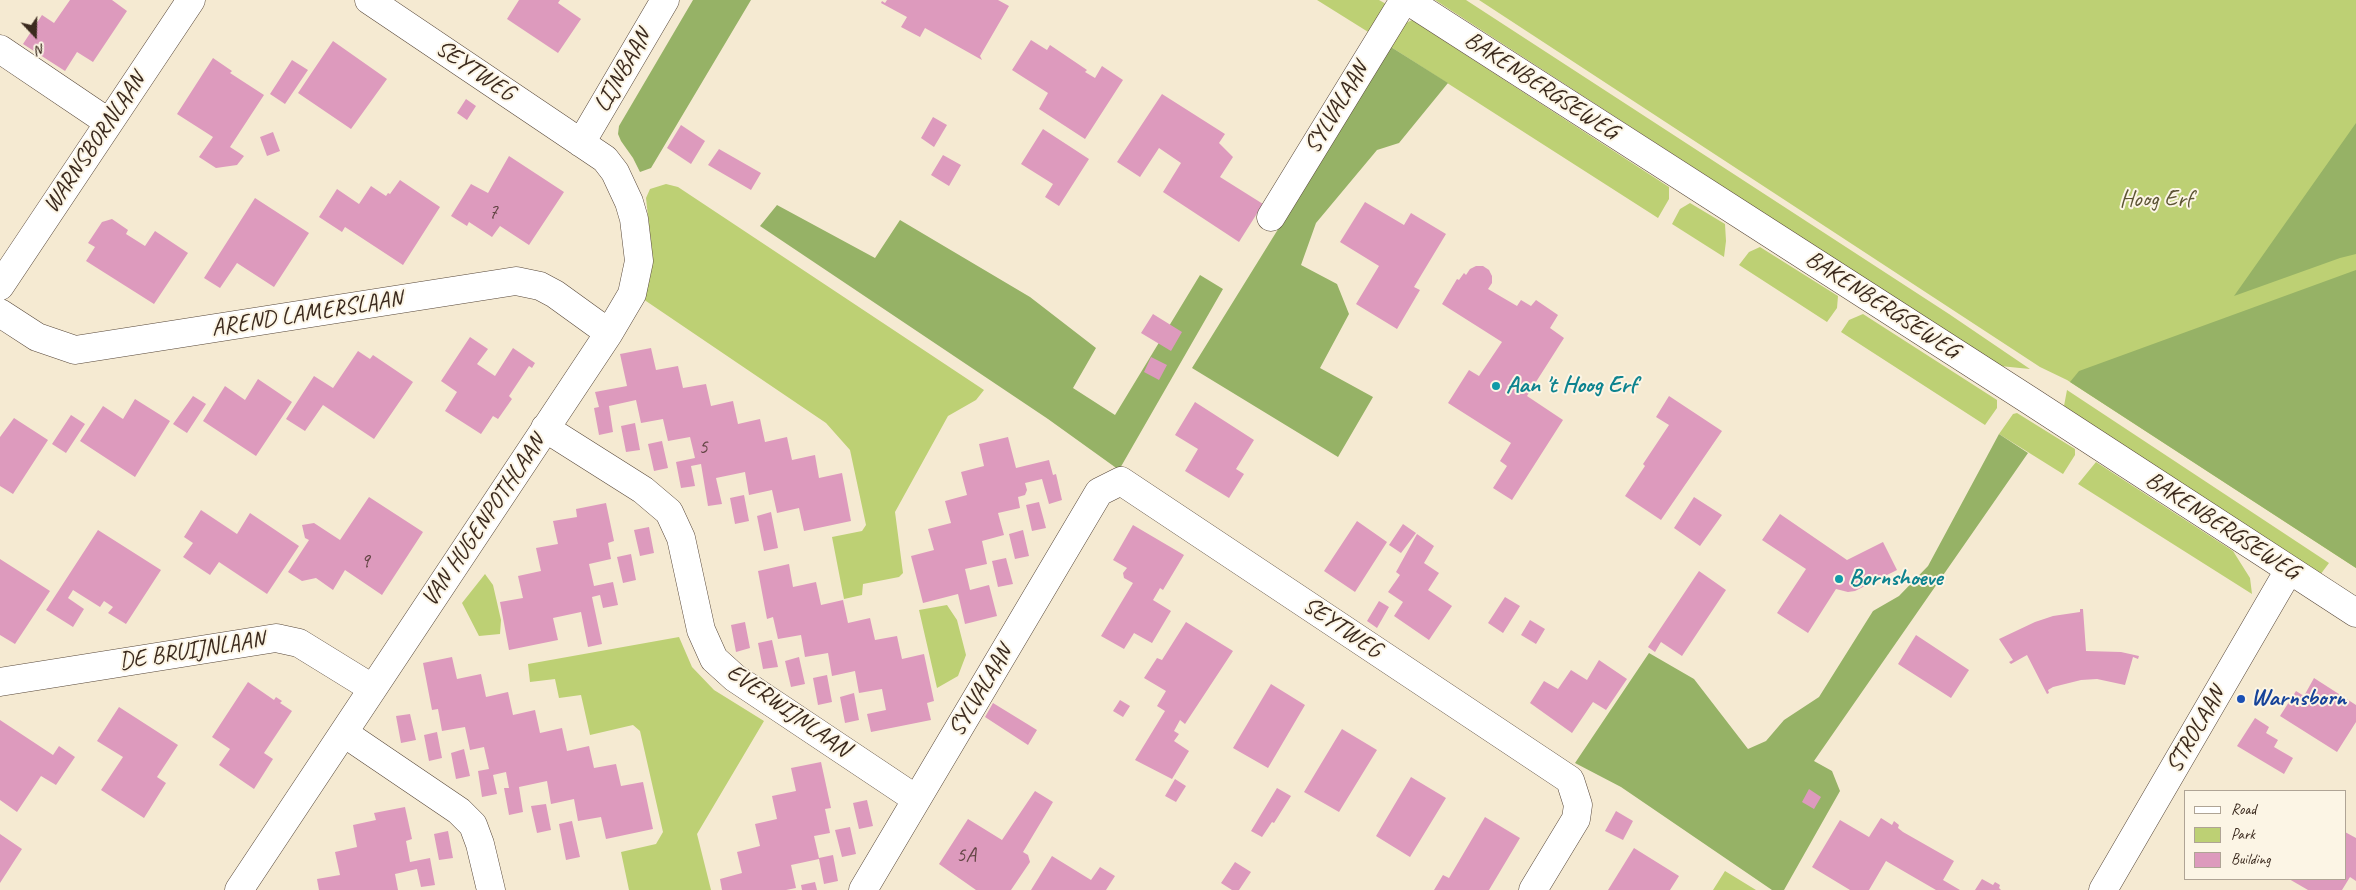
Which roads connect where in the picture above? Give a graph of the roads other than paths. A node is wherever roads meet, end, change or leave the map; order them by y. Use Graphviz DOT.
graph roads {
  1 [pos="191,0"];
  2 [pos="369,0"];
  3 [pos="665,0"];
  4 [pos="1405,0"];
  5 [pos="0,49"];
  6 [pos="108,122"];
  7 [pos="582,143"];
  8 [pos="1271,217"];
  9 [pos="0,286"];
  10 [pos="0,313"];
  11 [pos="609,332"];
  12 [pos="546,428"];
  13 [pos="1099,492"];
  14 [pos="2289,570"];
  15 [pos="2356,613"];
  16 [pos="0,682"];
  17 [pos="372,688"];
  18 [pos="344,733"];
  19 [pos="916,799"];
  20 [pos="866,889"];
  21 [pos="239,890"];
  22 [pos="491,890"];
  23 [pos="1533,890"];
  24 [pos="2103,890"];
  1 -- 6 [label="street, WARNSBORNLAAN"];
  2 -- 7 [label="street, SEYTWEG"];
  3 -- 7 [label="street, LIJNBAAN"];
  4 -- 8 [label="street, SYLVALAAN"];
  4 -- 14 [label="street, BAKENBERGSEWEG"];
  5 -- 6 [label="street"];
  6 -- 9 [label="street, WARNSBORNLAAN"];
  7 -- 11 [label="street, VAN HUGENPOTHLAAN"];
  10 -- 11 [label="street, AREND LAMERSLAAN"];
  11 -- 12 [label="street, VAN HUGENPOTHLAAN"];
  12 -- 17 [label="street, VAN HUGENPOTHLAAN"];
  12 -- 19 [label="street, EVERWIJNLAAN"];
  13 -- 19 [label="street, SYLVALAAN"];
  13 -- 23 [label="street, SEYTWEG"];
  14 -- 15 [label="street, BAKENBERGSEWEG"];
  14 -- 24 [label="street, STROLAAN"];
  16 -- 17 [label="street, DE BRUIJNLAAN"];
  17 -- 18 [label="street, VAN HUGENPOTHLAAN"];
  18 -- 21 [label="street, VAN HUGENPOTHLAAN"];
  18 -- 22 [label="street"];
  19 -- 20 [label="street, SYLVALAAN"];
}
